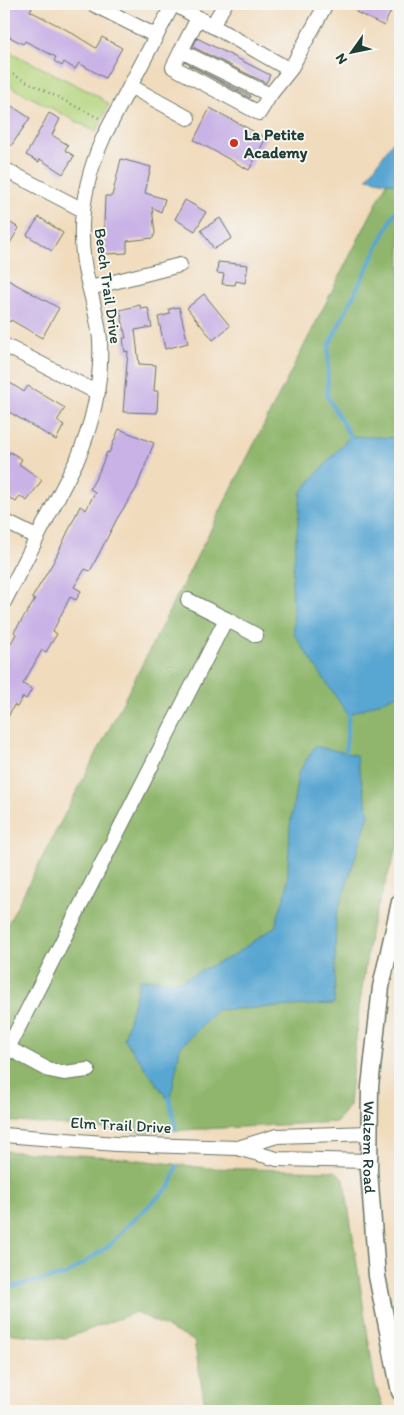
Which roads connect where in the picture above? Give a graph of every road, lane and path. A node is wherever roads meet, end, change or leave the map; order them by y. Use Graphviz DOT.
graph roads {
  1 [pos="93,4"];
  2 [pos="174,4"];
  3 [pos="225,4"];
  4 [pos="326,4"];
  5 [pos="198,18"];
  6 [pos="212,26"];
  7 [pos="156,36"];
  8 [pos="181,51"];
  9 [pos="4,70"];
  10 [pos="290,70"];
  11 [pos="130,86"];
  12 [pos="270,95"];
  13 [pos="188,118"];
  14 [pos="110,124"];
  15 [pos="4,169"];
  16 [pos="83,210"];
  17 [pos="180,265"];
  18 [pos="90,288"];
  19 [pos="4,345"];
  20 [pos="98,392"];
  21 [pos="4,520"];
  22 [pos="36,537"];
  23 [pos="188,600"];
  24 [pos="4,602"];
  25 [pos="226,619"];
  26 [pos="256,635"];
  27 [pos="400,902"];
  28 [pos="6,1052"];
  29 [pos="88,1070"];
  30 [pos="370,1133"];
  31 [pos="4,1135"];
  32 [pos="237,1148"];
  33 [pos="370,1160"];
  34 [pos="400,1392"];
  1 -- 7 [label="street"];
  2 -- 5 [label="street"];
  2 -- 7 [label="street, Beech Trail Drive"];
  3 -- 6 [label="street"];
  4 -- 10 [label="street"];
  5 -- 6 [label="street"];
  5 -- 8 [label="street"];
  6 -- 10 [label="street"];
  7 -- 11 [label="street, Beech Trail Drive"];
  8 -- 12 [label="street"];
  8 -- 12 [label="street"];
  9 -- 14 [label="path"];
  10 -- 12 [label="street"];
  11 -- 13 [label="street"];
  11 -- 14 [label="street, Beech Trail Drive"];
  14 -- 16 [label="street, Beech Trail Drive"];
  15 -- 16 [label="street"];
  16 -- 18 [label="street, Beech Trail Drive"];
  17 -- 18 [label="street"];
  18 -- 20 [label="street, Beech Trail Drive"];
  19 -- 20 [label="street"];
  20 -- 22 [label="street, Beech Trail Drive"];
  21 -- 22 [label="street"];
  22 -- 24 [label="street, Beech Trail Drive"];
  23 -- 25 [label="street"];
  25 -- 26 [label="street"];
  25 -- 28 [label="street"];
  27 -- 30 [label="main road, Walzem Road"];
  28 -- 29 [label="street"];
  30 -- 32 [label="street, Elm Trail Drive"];
  30 -- 33 [label="main road, Walzem Road"];
  31 -- 32 [label="street, Elm Trail Drive"];
  32 -- 33 [label="street, Elm Trail Drive"];
  33 -- 34 [label="main road, Walzem Road"];
}
